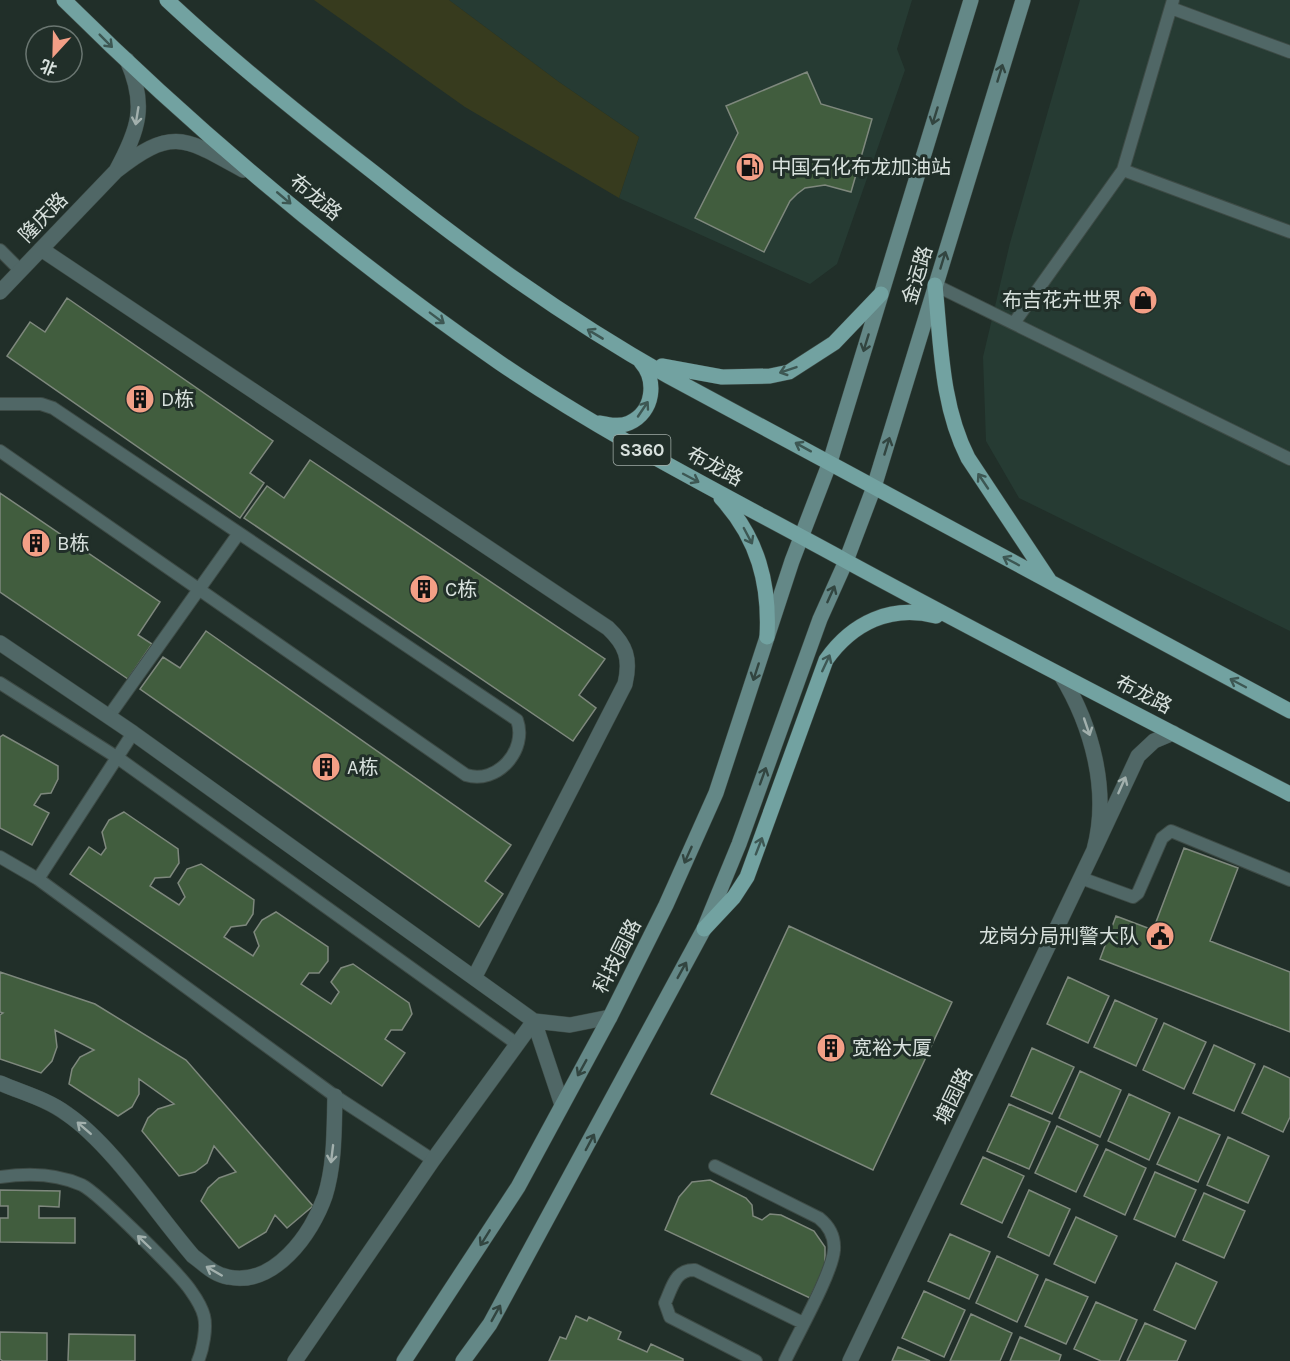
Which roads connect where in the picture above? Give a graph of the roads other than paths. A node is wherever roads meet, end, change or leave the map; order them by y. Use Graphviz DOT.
graph roads {
  1 [pos="64,0"];
  2 [pos="167,0"];
  3 [pos="971,0"];
  4 [pos="1023,0"];
  5 [pos="1172,4"];
  6 [pos="1290,52"];
  7 [pos="127,60"];
  8 [pos="1123,170"];
  9 [pos="116,171"];
  10 [pos="262,179"];
  11 [pos="1290,232"];
  12 [pos="41,249"];
  13 [pos="0,250"];
  14 [pos="20,270"];
  15 [pos="936,285"];
  16 [pos="0,292"];
  17 [pos="881,294"];
  18 [pos="1014,323"];
  19 [pos="634,357"];
  20 [pos="0,404"];
  21 [pos="594,422"];
  22 [pos="0,451"];
  23 [pos="1290,459"];
  24 [pos="830,462"];
  25 [pos="874,486"];
  26 [pos="713,489"];
  27 [pos="239,533"];
  28 [pos="801,537"];
  29 [pos="846,561"];
  30 [pos="1050,582"];
  31 [pos="199,589"];
  32 [pos="962,623"];
  33 [pos="767,637"];
  34 [pos="0,643"];
  35 [pos="1061,675"];
  36 [pos="0,683"];
  37 [pos="1290,711"];
  38 [pos="109,716"];
  39 [pos="133,733"];
  40 [pos="1173,733"];
  41 [pos="118,758"];
  42 [pos="1290,794"];
  43 [pos="1094,850"];
  44 [pos="0,857"];
  45 [pos="1081,878"];
  46 [pos="38,879"];
  47 [pos="1290,880"];
  48 [pos="704,929"];
  49 [pos="474,978"];
  50 [pos="610,1017"];
  51 [pos="534,1021"];
  52 [pos="517,1044"];
  53 [pos="0,1083"];
  54 [pos="335,1096"];
  55 [pos="562,1105"];
  56 [pos="433,1160"];
  57 [pos="716,1166"];
  58 [pos="0,1177"];
  59 [pos="803,1323"];
  60 [pos="198,1361"];
  61 [pos="295,1361"];
  62 [pos="404,1361"];
  63 [pos="463,1361"];
  64 [pos="756,1361"];
  65 [pos="785,1361"];
  66 [pos="849,1361"];
  1 -- 7 [label="main road, 布龙路 / S360, one-way"];
  19 -- 2 [label="main road, one-way"];
  3 -- 17 [label="main road, 金运路, one-way"];
  15 -- 4 [label="main road, 金运路, one-way"];
  5 -- 6 [label="lane"];
  5 -- 8 [label="lane"];
  7 -- 9 [label="street, 隆庆路, one-way"];
  7 -- 10 [label="main road, 布龙路 / S360"];
  8 -- 11 [label="lane"];
  8 -- 18 [label="lane"];
  9 -- 10 [label="street, 隆庆路"];
  9 -- 12 [label="street, 隆庆路"];
  10 -- 21 [label="main road, 布龙路 / S360, one-way"];
  12 -- 14 [label="street, 隆庆路"];
  12 -- 49 [label="street"];
  13 -- 14 [label="lane"];
  14 -- 16 [label="street, 隆庆路"];
  15 -- 18 [label="lane"];
  25 -- 15 [label="main road, 金运路, one-way"];
  30 -- 15 [label="main road, one-way"];
  17 -- 19 [label="main road, one-way"];
  17 -- 24 [label="main road, 金运路, one-way"];
  18 -- 23 [label="lane"];
  21 -- 19 [label="main road, one-way"];
  24 -- 19 [label="main road, one-way"];
  20 -- 27 [label="lane"];
  21 -- 26 [label="main road, 布龙路 / S360, one-way"];
  22 -- 31 [label="lane"];
  24 -- 25 [label="main road"];
  24 -- 28 [label="main road, 金运路"];
  25 -- 29 [label="main road, 金运路"];
  30 -- 25 [label="main road, one-way"];
  26 -- 28 [label="main road, 布龙路 / S360"];
  26 -- 33 [label="main road, one-way"];
  27 -- 31 [label="lane"];
  27 -- 31 [label="lane"];
  28 -- 29 [label="main road, 布龙路 / S360"];
  28 -- 33 [label="main road, 科技园路"];
  29 -- 32 [label="main road, 布龙路 / S360"];
  48 -- 29 [label="main road, one-way"];
  37 -- 30 [label="main road, one-way"];
  31 -- 38 [label="lane"];
  32 -- 35 [label="main road, 布龙路 / S360"];
  48 -- 32 [label="main road, one-way"];
  33 -- 50 [label="main road, 科技园路, one-way"];
  34 -- 38 [label="street"];
  35 -- 40 [label="main road, 布龙路 / S360"];
  35 -- 43 [label="street, 塘园路, one-way"];
  36 -- 41 [label="lane"];
  38 -- 39 [label="street"];
  39 -- 41 [label="lane"];
  39 -- 49 [label="street"];
  40 -- 42 [label="main road, 布龙路 / S360"];
  43 -- 40 [label="street, 塘园路, one-way"];
  41 -- 46 [label="lane"];
  41 -- 52 [label="lane"];
  43 -- 45 [label="street, 塘园路"];
  44 -- 46 [label="lane"];
  45 -- 47 [label="lane"];
  45 -- 66 [label="street, 塘园路"];
  46 -- 54 [label="lane"];
  63 -- 48 [label="main road, one-way"];
  49 -- 51 [label="street"];
  50 -- 51 [label="street"];
  50 -- 55 [label="main road, 科技园路, one-way"];
  51 -- 52 [label="street"];
  51 -- 55 [label="street"];
  52 -- 56 [label="street"];
  54 -- 53 [label="street, one-way"];
  54 -- 56 [label="lane"];
  55 -- 62 [label="main road, 科技园路, one-way"];
  56 -- 61 [label="street"];
  57 -- 59 [label="lane"];
  60 -- 58 [label="lane, one-way"];
  59 -- 64 [label="lane"];
  59 -- 65 [label="lane"];
}
